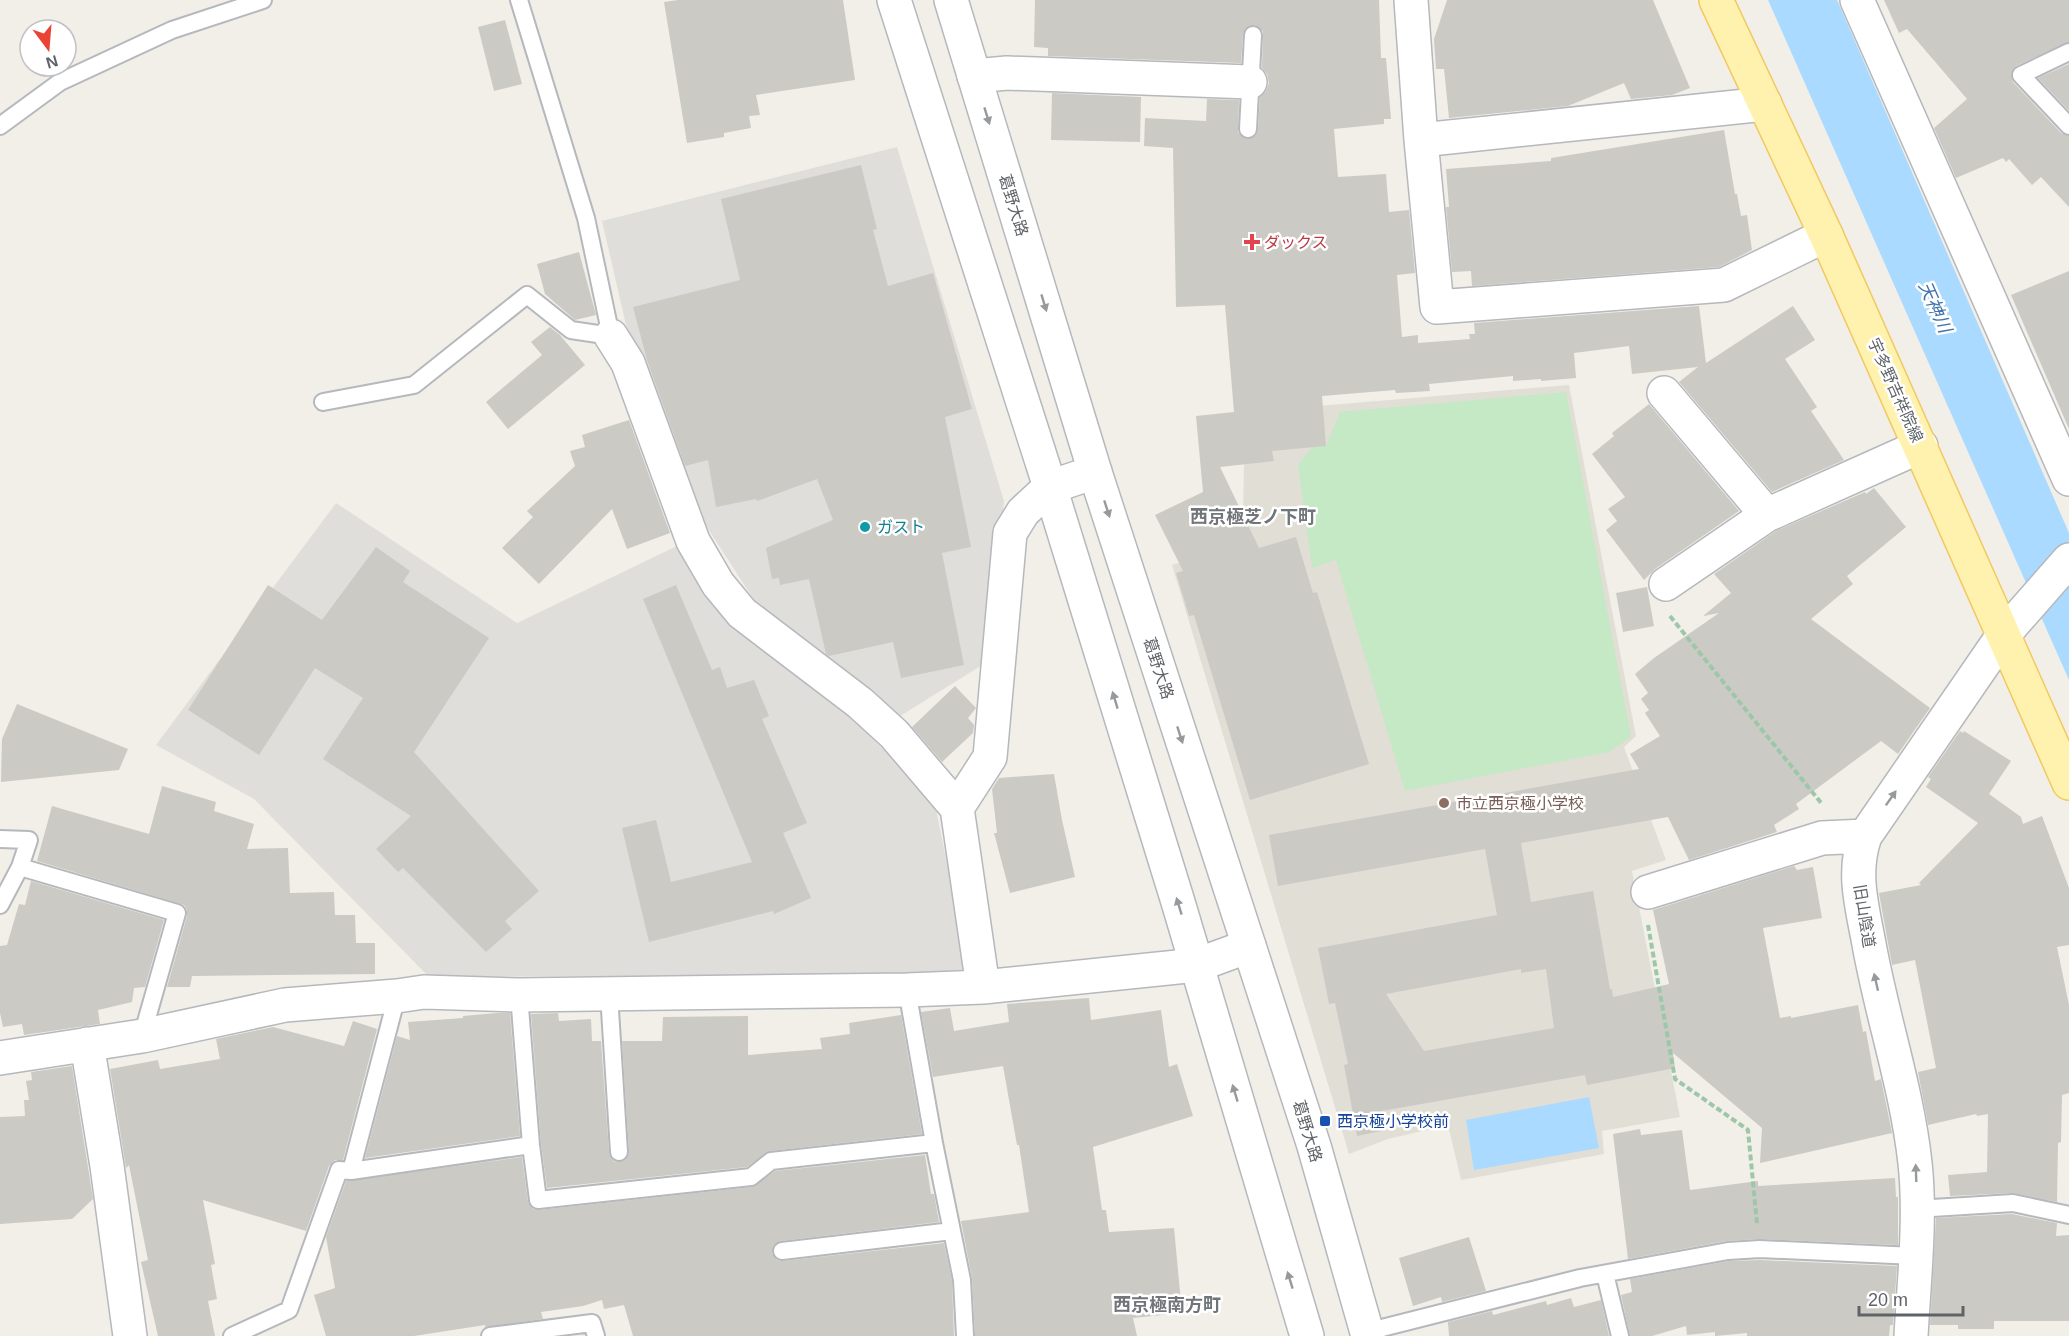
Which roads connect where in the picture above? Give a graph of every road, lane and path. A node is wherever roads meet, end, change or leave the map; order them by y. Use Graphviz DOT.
graph roads {
  1 [pos="263,0"];
  2 [pos="519,0"];
  3 [pos="894,0"];
  4 [pos="951,0"];
  5 [pos="1411,0"];
  6 [pos="1716,0"];
  7 [pos="1857,0"];
  8 [pos="1253,35"];
  9 [pos="2069,52"];
  10 [pos="974,76"];
  11 [pos="1250,82"];
  12 [pos="1765,104"];
  13 [pos="0,126"];
  14 [pos="2069,126"];
  15 [pos="1248,129"];
  16 [pos="1421,140"];
  17 [pos="1826,235"];
  18 [pos="611,336"];
  19 [pos="1664,393"];
  20 [pos="323,402"];
  21 [pos="1921,446"];
  22 [pos="1095,472"];
  23 [pos="2069,479"];
  24 [pos="1050,487"];
  25 [pos="1767,515"];
  26 [pos="2069,560"];
  27 [pos="1666,584"];
  28 [pos="2013,624"];
  29 [pos="2069,783"];
  30 [pos="957,808"];
  31 [pos="1857,836"];
  32 [pos="0,839"];
  33 [pos="20,867"];
  34 [pos="1648,892"];
  35 [pos="0,905"];
  36 [pos="1249,946"];
  37 [pos="1197,965"];
  38 [pos="983,987"];
  39 [pos="907,990"];
  40 [pos="609,994"];
  41 [pos="519,995"];
  42 [pos="397,996"];
  43 [pos="142,1036"];
  44 [pos="87,1044"];
  45 [pos="0,1058"];
  46 [pos="934,1143"];
  47 [pos="531,1145"];
  48 [pos="619,1152"];
  49 [pos="351,1171"];
  50 [pos="1916,1209"];
  51 [pos="2069,1215"];
  52 [pos="952,1231"];
  53 [pos="1760,1249"];
  54 [pos="782,1251"];
  55 [pos="1915,1256"];
  56 [pos="1605,1274"];
  57 [pos="1362,1335"];
  58 [pos="130,1336"];
  59 [pos="232,1336"];
  60 [pos="490,1336"];
  61 [pos="596,1336"];
  62 [pos="965,1336"];
  63 [pos="1307,1336"];
  64 [pos="1620,1336"];
  65 [pos="1911,1336"];
  1 -- 13 [label="lane"];
  2 -- 18 [label="lane"];
  3 -- 24 [label="street"];
  4 -- 10 [label="street, 葛野大路"];
  5 -- 16 [label="street"];
  6 -- 12 [label="main road, 宇多野吉祥院線"];
  7 -- 23 [label="street"];
  8 -- 11 [label="lane"];
  9 -- 14 [label="lane"];
  10 -- 11 [label="street"];
  10 -- 22 [label="street, 葛野大路, one-way"];
  11 -- 15 [label="lane"];
  12 -- 16 [label="street"];
  12 -- 17 [label="main road, 宇多野吉祥院線"];
  16 -- 17 [label="street"];
  17 -- 21 [label="main road, 宇多野吉祥院線"];
  18 -- 20 [label="lane"];
  18 -- 30 [label="street"];
  19 -- 25 [label="street"];
  21 -- 25 [label="street"];
  21 -- 28 [label="main road, 宇多野吉祥院線"];
  22 -- 24 [label="street"];
  22 -- 36 [label="street, 葛野大路, one-way"];
  24 -- 30 [label="street"];
  37 -- 24 [label="street, one-way"];
  25 -- 27 [label="street"];
  26 -- 28 [label="street, 旧山陰道"];
  27 -- 31 [label="path"];
  28 -- 29 [label="main road, 宇多野吉祥院線"];
  31 -- 28 [label="street, 旧山陰道, one-way"];
  30 -- 38 [label="street"];
  31 -- 34 [label="street"];
  50 -- 31 [label="street, 旧山陰道, one-way"];
  32 -- 33 [label="lane"];
  33 -- 35 [label="lane"];
  33 -- 43 [label="lane"];
  34 -- 53 [label="path"];
  36 -- 37 [label="street"];
  36 -- 57 [label="street, 葛野大路"];
  37 -- 38 [label="street"];
  63 -- 37 [label="street, one-way"];
  38 -- 39 [label="street"];
  39 -- 40 [label="street"];
  39 -- 46 [label="lane"];
  40 -- 41 [label="street"];
  40 -- 48 [label="lane"];
  41 -- 42 [label="street"];
  41 -- 47 [label="lane"];
  42 -- 43 [label="street"];
  42 -- 49 [label="lane"];
  43 -- 44 [label="street"];
  44 -- 45 [label="street"];
  44 -- 58 [label="street"];
  46 -- 47 [label="lane"];
  46 -- 52 [label="lane"];
  47 -- 49 [label="lane"];
  49 -- 59 [label="lane"];
  50 -- 51 [label="lane"];
  50 -- 55 [label="street, 旧山陰道"];
  52 -- 54 [label="lane"];
  52 -- 62 [label="lane"];
  53 -- 55 [label="lane"];
  53 -- 56 [label="lane"];
  55 -- 65 [label="street, 旧山陰道"];
  56 -- 57 [label="lane"];
  56 -- 64 [label="lane"];
  60 -- 61 [label="lane"];
}
